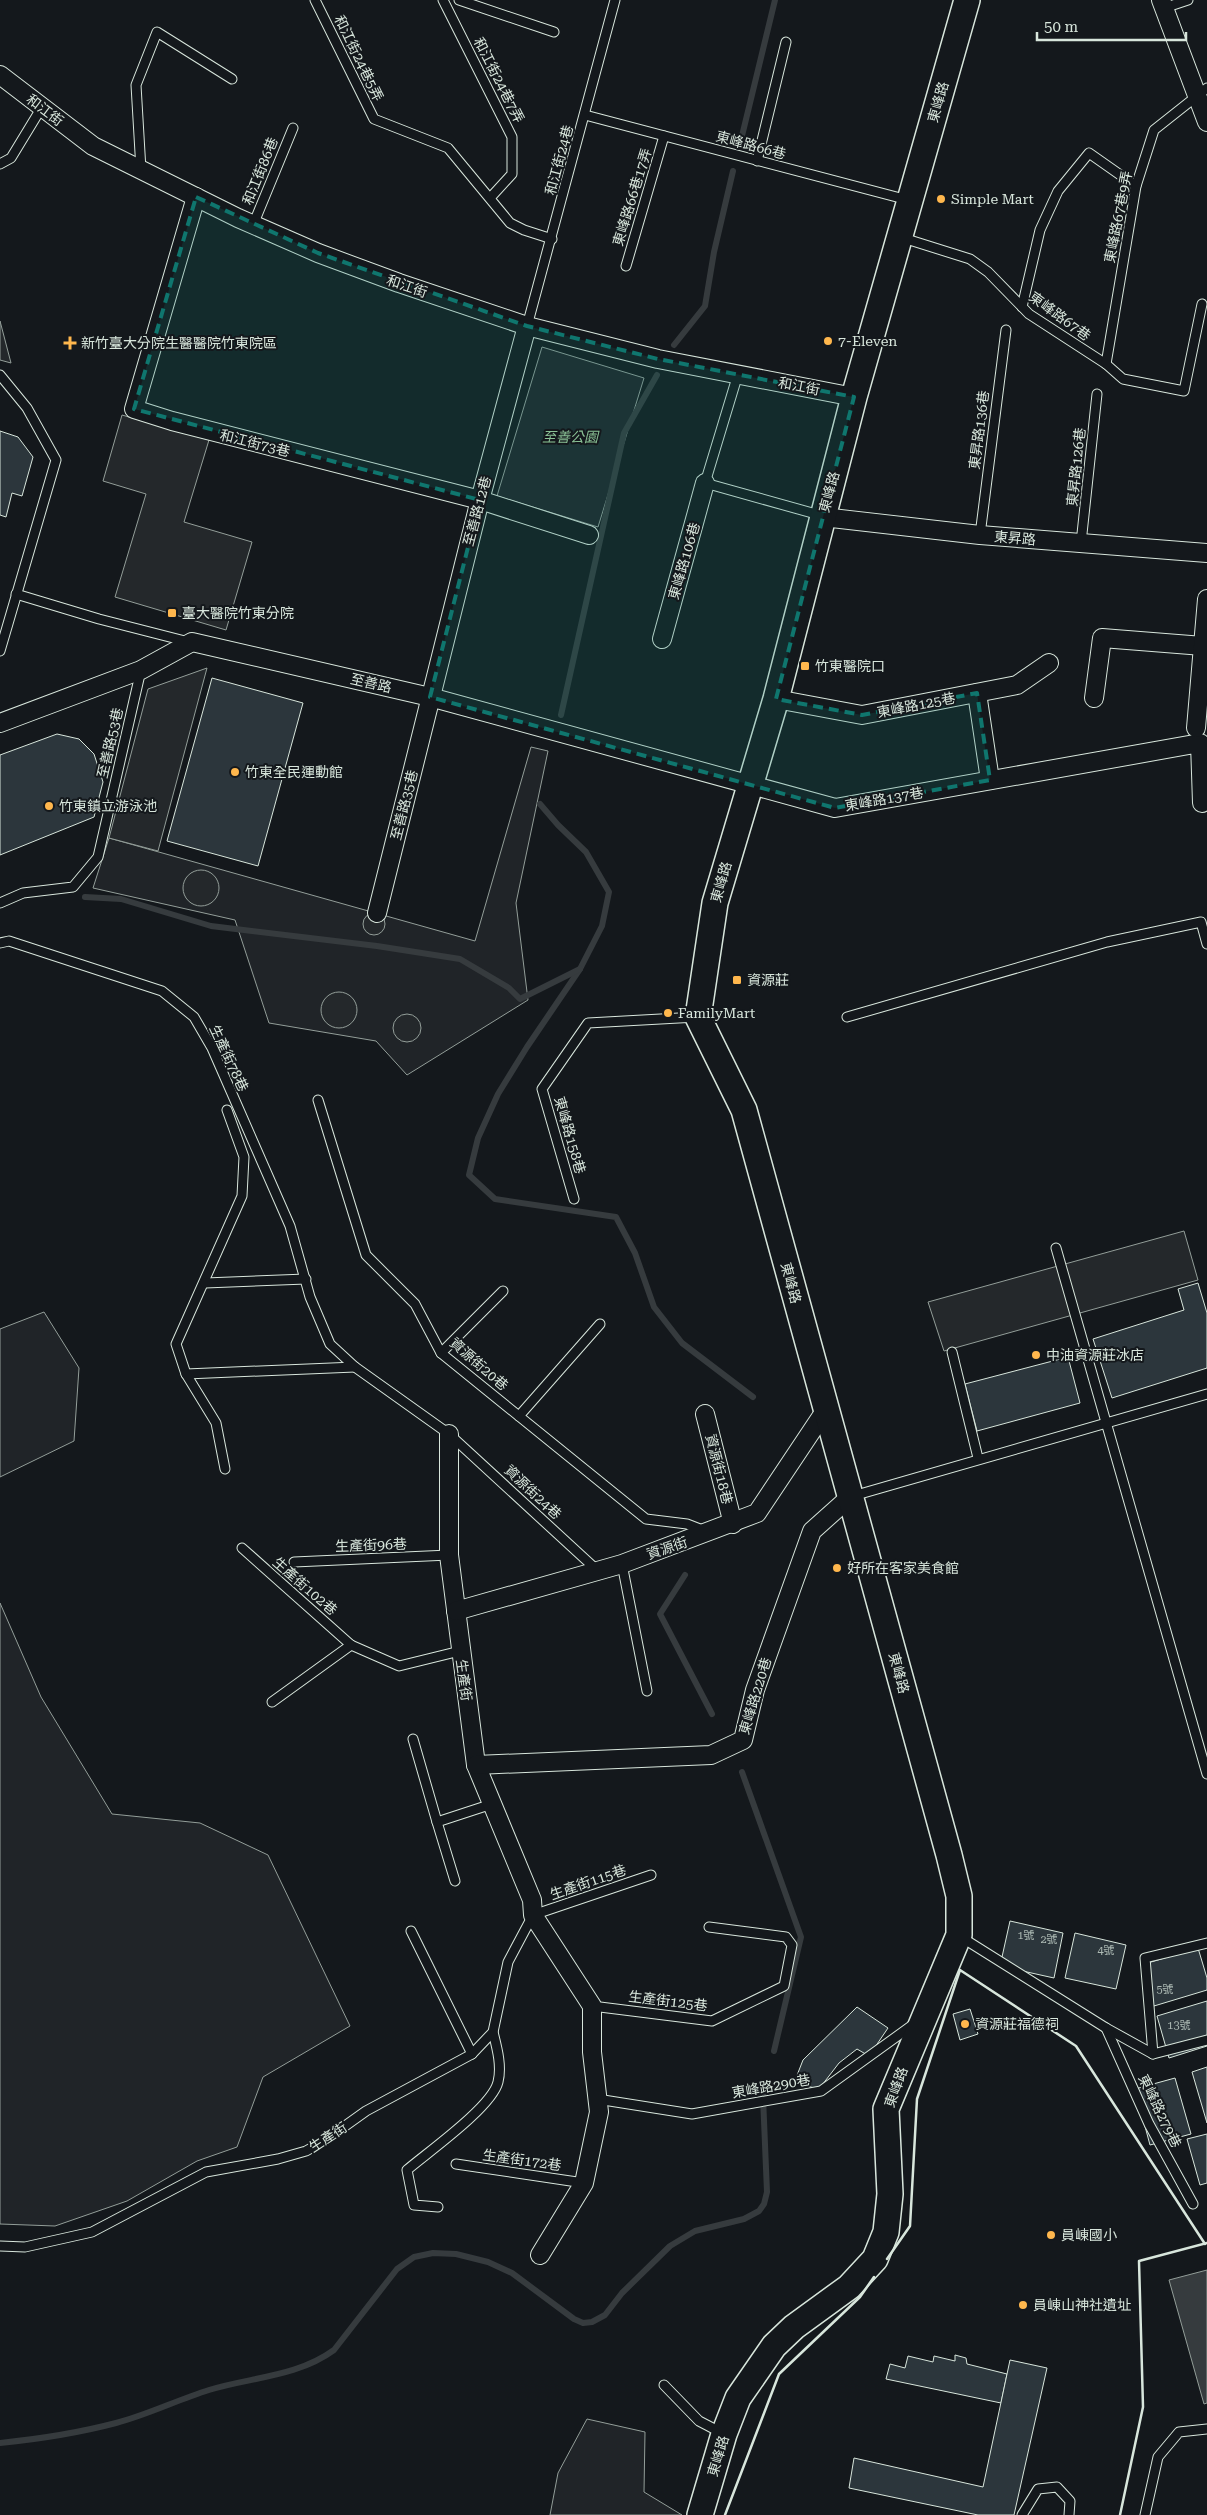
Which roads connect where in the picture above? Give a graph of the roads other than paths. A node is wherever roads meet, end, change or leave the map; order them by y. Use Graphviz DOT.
graph roads {
  1 [pos="315,0"];
  2 [pos="443,0"];
  3 [pos="459,0"];
  4 [pos="615,0"];
  5 [pos="967,0"];
  6 [pos="1188,0"];
  7 [pos="1162,4"];
  8 [pos="554,32"];
  9 [pos="786,42"];
  10 [pos="0,75"];
  11 [pos="232,79"];
  12 [pos="1202,93"];
  13 [pos="42,107"];
  14 [pos="585,115"];
  15 [pos="1207,122"];
  16 [pos="293,128"];
  17 [pos="664,136"];
  18 [pos="757,161"];
  19 [pos="0,164"];
  20 [pos="140,170"];
  21 [pos="1136,186"];
  22 [pos="196,198"];
  23 [pos="490,198"];
  24 [pos="910,201"];
  25 [pos="253,225"];
  26 [pos="900,237"];
  27 [pos="552,239"];
  28 [pos="626,266"];
  29 [pos="1202,304"];
  30 [pos="1022,306"];
  31 [pos="528,326"];
  32 [pos="1006,330"];
  33 [pos="1106,364"];
  34 [pos="738,374"];
  35 [pos="0,376"];
  36 [pos="1097,394"];
  37 [pos="854,396"];
  38 [pos="706,483"];
  39 [pos="480,500"];
  40 [pos="823,516"];
  41 [pos="589,535"];
  42 [pos="980,535"];
  43 [pos="1082,543"];
  44 [pos="1207,552"];
  45 [pos="16,594"];
  46 [pos="1207,599"];
  47 [pos="662,639"];
  48 [pos="192,642"];
  49 [pos="1203,646"];
  50 [pos="0,651"];
  51 [pos="1049,662"];
  52 [pos="142,670"];
  53 [pos="976,693"];
  54 [pos="430,697"];
  55 [pos="1094,698"];
  56 [pos="776,699"];
  57 [pos="0,723"];
  58 [pos="1198,736"];
  59 [pos="990,780"];
  60 [pos="751,784"];
  61 [pos="1202,803"];
  62 [pos="0,904"];
  63 [pos="377,913"];
  64 [pos="0,943"];
  65 [pos="1207,944"];
  66 [pos="698,1017"];
  67 [pos="847,1017"];
  68 [pos="318,1100"];
  69 [pos="227,1110"];
  70 [pos="574,1199"];
  71 [pos="1056,1248"];
  72 [pos="306,1279"];
  73 [pos="205,1283"];
  74 [pos="503,1291"];
  75 [pos="600,1324"];
  76 [pos="952,1352"];
  77 [pos="441,1353"];
  78 [pos="355,1368"];
  79 [pos="186,1374"];
  80 [pos="1207,1394"];
  81 [pos="825,1411"];
  82 [pos="705,1414"];
  83 [pos="520,1416"];
  84 [pos="1107,1422"];
  85 [pos="450,1434"];
  86 [pos="978,1458"];
  87 [pos="225,1469"];
  88 [pos="850,1496"];
  89 [pos="733,1524"];
  90 [pos="709,1533"];
  91 [pos="242,1548"];
  92 [pos="449,1555"];
  93 [pos="294,1562"];
  94 [pos="622,1564"];
  95 [pos="598,1571"];
  96 [pos="456,1611"];
  97 [pos="351,1645"];
  98 [pos="460,1651"];
  99 [pos="647,1691"];
  100 [pos="272,1702"];
  101 [pos="412,1739"];
  102 [pos="476,1765"];
  103 [pos="1207,1774"];
  104 [pos="492,1804"];
  105 [pos="437,1822"];
  106 [pos="651,1875"];
  107 [pos="454,1881"];
  108 [pos="533,1915"];
  109 [pos="709,1927"];
  110 [pos="411,1931"];
  111 [pos="959,1935"];
  112 [pos="1207,1943"];
  113 [pos="592,2006"];
  114 [pos="927,2015"];
  115 [pos="1106,2028"];
  116 [pos="492,2032"];
  117 [pos="1207,2040"];
  118 [pos="472,2054"];
  119 [pos="1153,2054"];
  120 [pos="597,2099"];
  121 [pos="456,2164"];
  122 [pos="584,2183"];
  123 [pos="1193,2204"];
  124 [pos="438,2207"];
  125 [pos="0,2246"];
  126 [pos="540,2255"];
  127 [pos="664,2385"];
  128 [pos="1207,2429"];
  129 [pos="724,2434"];
  130 [pos="700,2515"];
  131 [pos="1022,2515"];
  132 [pos="1069,2515"];
  133 [pos="1145,2515"];
  1 -- 23 [label="lane, 和江街24巷5弄"];
  2 -- 23 [label="lane, 和江街24巷7弄"];
  3 -- 8 [label="lane"];
  4 -- 14 [label="lane, 和江街24巷"];
  5 -- 24 [label="main road, 東峰路"];
  6 -- 7 [label="lane"];
  7 -- 12 [label="street"];
  9 -- 18 [label="lane"];
  10 -- 13 [label="street, 和江街"];
  11 -- 20 [label="lane"];
  12 -- 15 [label="street"];
  12 -- 21 [label="lane, 東峰路67巷9弄"];
  13 -- 19 [label="lane"];
  13 -- 20 [label="street, 和江街"];
  14 -- 17 [label="lane, 東峰路66巷"];
  14 -- 27 [label="lane, 和江街24巷"];
  16 -- 25 [label="lane, 和江街86巷"];
  17 -- 18 [label="lane, 東峰路66巷"];
  17 -- 28 [label="lane, 東峰路66巷17弄"];
  18 -- 24 [label="lane, 東峰路66巷"];
  20 -- 22 [label="street, 和江街"];
  21 -- 30 [label="lane"];
  21 -- 33 [label="lane, 東峰路67巷9弄"];
  22 -- 25 [label="street, 和江街"];
  22 -- 39 [label="street, 和江街73巷"];
  23 -- 27 [label="lane, 和江街24巷5弄"];
  24 -- 26 [label="main road, 東峰路"];
  25 -- 31 [label="street, 和江街"];
  26 -- 30 [label="lane, 東峰路67巷"];
  26 -- 37 [label="main road, 東峰路"];
  27 -- 31 [label="lane, 和江街24巷"];
  29 -- 33 [label="lane, 東峰路67巷"];
  30 -- 33 [label="lane, 東峰路67巷"];
  31 -- 34 [label="street, 和江街"];
  31 -- 39 [label="street, 至善路12巷"];
  32 -- 42 [label="lane, 東昇路136巷"];
  34 -- 37 [label="street, 和江街"];
  34 -- 38 [label="lane, 東峰路106巷"];
  35 -- 45 [label="lane"];
  36 -- 43 [label="lane, 東昇路126巷"];
  37 -- 40 [label="main road, 東峰路"];
  38 -- 40 [label="lane"];
  38 -- 47 [label="street, 東峰路106巷"];
  39 -- 41 [label="street, 和江街73巷"];
  39 -- 54 [label="street, 至善路12巷"];
  40 -- 42 [label="street, 東昇路"];
  40 -- 56 [label="main road, 東峰路"];
  42 -- 43 [label="street, 東昇路"];
  43 -- 44 [label="street, 東昇路"];
  45 -- 48 [label="lane"];
  45 -- 50 [label="lane"];
  46 -- 49 [label="street"];
  48 -- 52 [label="street"];
  48 -- 54 [label="street, 至善路"];
  49 -- 55 [label="street"];
  49 -- 58 [label="street"];
  51 -- 53 [label="street, 東峰路125巷"];
  52 -- 57 [label="street"];
  52 -- 62 [label="lane, 至善路53巷"];
  53 -- 56 [label="street, 東峰路125巷"];
  53 -- 59 [label="street"];
  54 -- 60 [label="street, 至善路"];
  54 -- 63 [label="street, 至善路35巷"];
  56 -- 60 [label="main road, 東峰路"];
  58 -- 59 [label="street, 東峰路137巷"];
  58 -- 61 [label="street"];
  59 -- 60 [label="street, 東峰路137巷"];
  60 -- 66 [label="main road, 東峰路"];
  64 -- 72 [label="lane, 生產街78巷"];
  65 -- 67 [label="lane"];
  66 -- 70 [label="lane, 東峰路158巷"];
  66 -- 81 [label="main road, 東峰路"];
  68 -- 77 [label="lane, 資源街20巷"];
  69 -- 73 [label="lane, 生產街78巷"];
  71 -- 84 [label="lane"];
  72 -- 73 [label="lane"];
  72 -- 78 [label="lane, 生產街78巷"];
  73 -- 79 [label="lane, 生產街78巷"];
  74 -- 77 [label="lane"];
  75 -- 83 [label="lane"];
  76 -- 86 [label="lane"];
  77 -- 83 [label="lane, 資源街20巷"];
  78 -- 79 [label="lane"];
  78 -- 85 [label="lane, 生產街78巷"];
  79 -- 87 [label="lane, 生產街78巷"];
  80 -- 84 [label="lane"];
  81 -- 88 [label="main road, 東峰路"];
  81 -- 89 [label="street, 資源街"];
  82 -- 89 [label="street, 資源街18巷"];
  83 -- 90 [label="lane, 資源街20巷"];
  84 -- 86 [label="lane"];
  84 -- 103 [label="lane"];
  85 -- 92 [label="street, 生產街"];
  85 -- 95 [label="lane, 資源街24巷"];
  86 -- 88 [label="lane"];
  88 -- 102 [label="street, 東峰路220巷"];
  88 -- 111 [label="main road, 東峰路"];
  89 -- 90 [label="street, 資源街"];
  90 -- 94 [label="street, 資源街"];
  91 -- 97 [label="lane, 生產街102巷"];
  92 -- 93 [label="lane, 生產街96巷"];
  92 -- 96 [label="street, 生產街"];
  94 -- 95 [label="street, 資源街"];
  94 -- 99 [label="lane"];
  95 -- 96 [label="street, 資源街"];
  96 -- 98 [label="street, 生產街"];
  97 -- 98 [label="lane, 生產街102巷"];
  97 -- 100 [label="lane"];
  98 -- 102 [label="street, 生產街"];
  101 -- 105 [label="lane"];
  102 -- 104 [label="street, 生產街"];
  104 -- 105 [label="lane"];
  104 -- 108 [label="street, 生產街"];
  105 -- 107 [label="lane"];
  106 -- 108 [label="lane, 生產街115巷"];
  108 -- 113 [label="street, 生產街"];
  108 -- 116 [label="lane, 生產街"];
  109 -- 113 [label="lane, 生產街125巷"];
  110 -- 118 [label="lane"];
  111 -- 114 [label="main road, 東峰路"];
  111 -- 115 [label="lane, 東峰路279巷"];
  112 -- 119 [label="lane"];
  113 -- 120 [label="street"];
  114 -- 120 [label="lane, 東峰路290巷"];
  114 -- 129 [label="main road, 東峰路"];
  115 -- 119 [label="lane, 東峰路279巷"];
  115 -- 123 [label="lane, 東峰路279巷"];
  116 -- 118 [label="lane, 生產街"];
  116 -- 124 [label="lane"];
  117 -- 119 [label="lane, 東峰路279巷"];
  118 -- 125 [label="lane, 生產街"];
  120 -- 122 [label="street"];
  121 -- 122 [label="lane, 生產街172巷"];
  122 -- 126 [label="street"];
  127 -- 129 [label="lane"];
  128 -- 133 [label="lane"];
  129 -- 130 [label="main road, 東峰路"];
  131 -- 132 [label="lane"];
}
